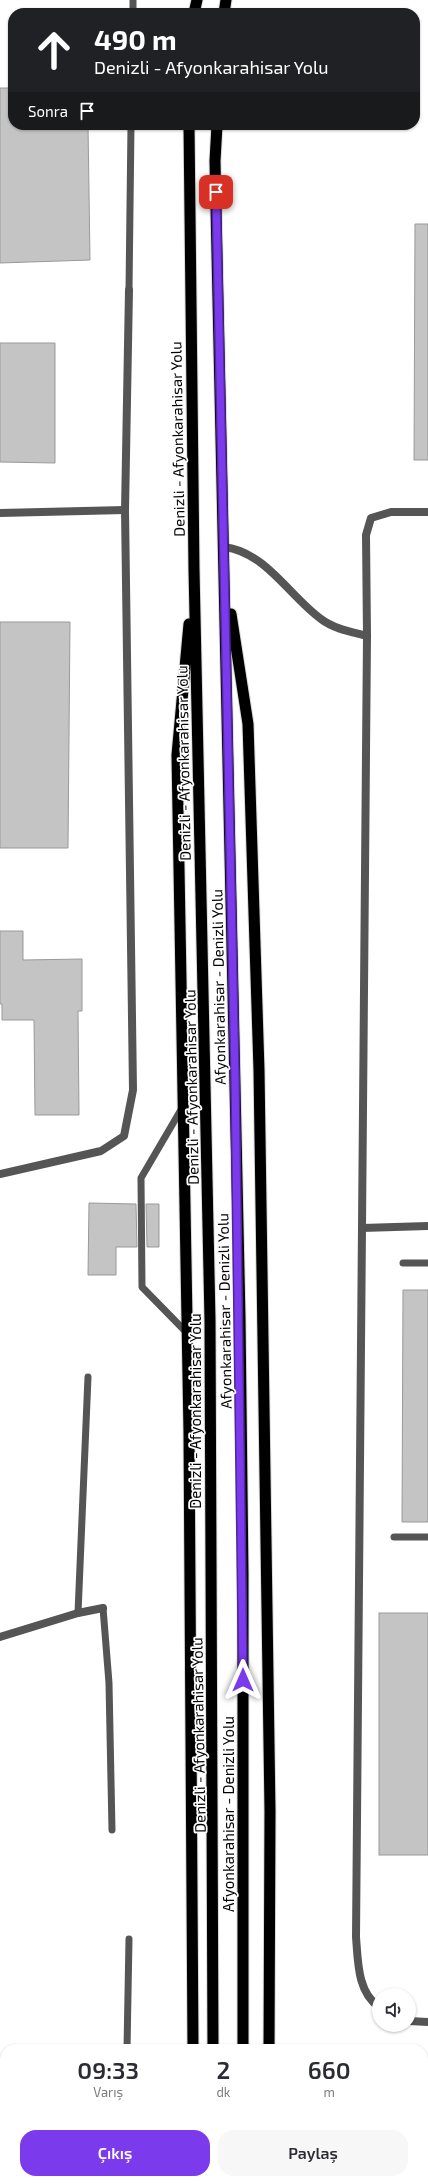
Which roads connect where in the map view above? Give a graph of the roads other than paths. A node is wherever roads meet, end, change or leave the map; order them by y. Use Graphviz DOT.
graph roads {
  1 [pos="131,130"];
  2 [pos="190,130"];
  3 [pos="217,130"];
  4 [pos="129,290"];
  5 [pos="125,510"];
  6 [pos="428,512"];
  7 [pos="0,513"];
  8 [pos="224,546"];
  9 [pos="194,569"];
  10 [pos="224,572"];
  11 [pos="367,636"];
  12 [pos="183,1106"];
  13 [pos="0,1174"];
  14 [pos="428,1226"];
  15 [pos="362,1228"];
  16 [pos="428,1262"];
  17 [pos="403,1263"];
  18 [pos="187,1333"];
  19 [pos="88,1377"];
  20 [pos="394,1537"];
  21 [pos="428,1537"];
  22 [pos="103,1608"];
  23 [pos="78,1613"];
  24 [pos="0,1637"];
  25 [pos="112,1830"];
  26 [pos="129,1939"];
  27 [pos="372,1999"];
  28 [pos="416,2022"];
  29 [pos="428,2022"];
  30 [pos="127,2044"];
  31 [pos="193,2044"];
  32 [pos="213,2044"];
  33 [pos="243,2044"];
  34 [pos="269,2044"];
  1 -- 4 [label="lane"];
  2 -- 9 [label="highway, Denizli - Afyonkarahisar Yolu"];
  3 -- 8 [label="highway"];
  4 -- 5 [label="street"];
  5 -- 7 [label="street"];
  5 -- 13 [label="street"];
  6 -- 11 [label="street"];
  8 -- 10 [label="highway"];
  8 -- 11 [label="street"];
  9 -- 12 [label="highway"];
  9 -- 32 [label="highway, Denizli - Afyonkarahisar Yolu"];
  10 -- 33 [label="highway, Afyonkarahisar - Denizli Yolu"];
  10 -- 34 [label="highway"];
  11 -- 15 [label="street"];
  12 -- 18 [label="highway"];
  12 -- 18 [label="lane"];
  14 -- 15 [label="street"];
  15 -- 27 [label="street"];
  16 -- 17 [label="lane"];
  18 -- 31 [label="highway"];
  19 -- 23 [label="lane"];
  20 -- 21 [label="lane"];
  22 -- 23 [label="street"];
  22 -- 25 [label="lane"];
  23 -- 24 [label="street"];
  26 -- 30 [label="lane"];
  28 -- 29 [label="street"];
}
